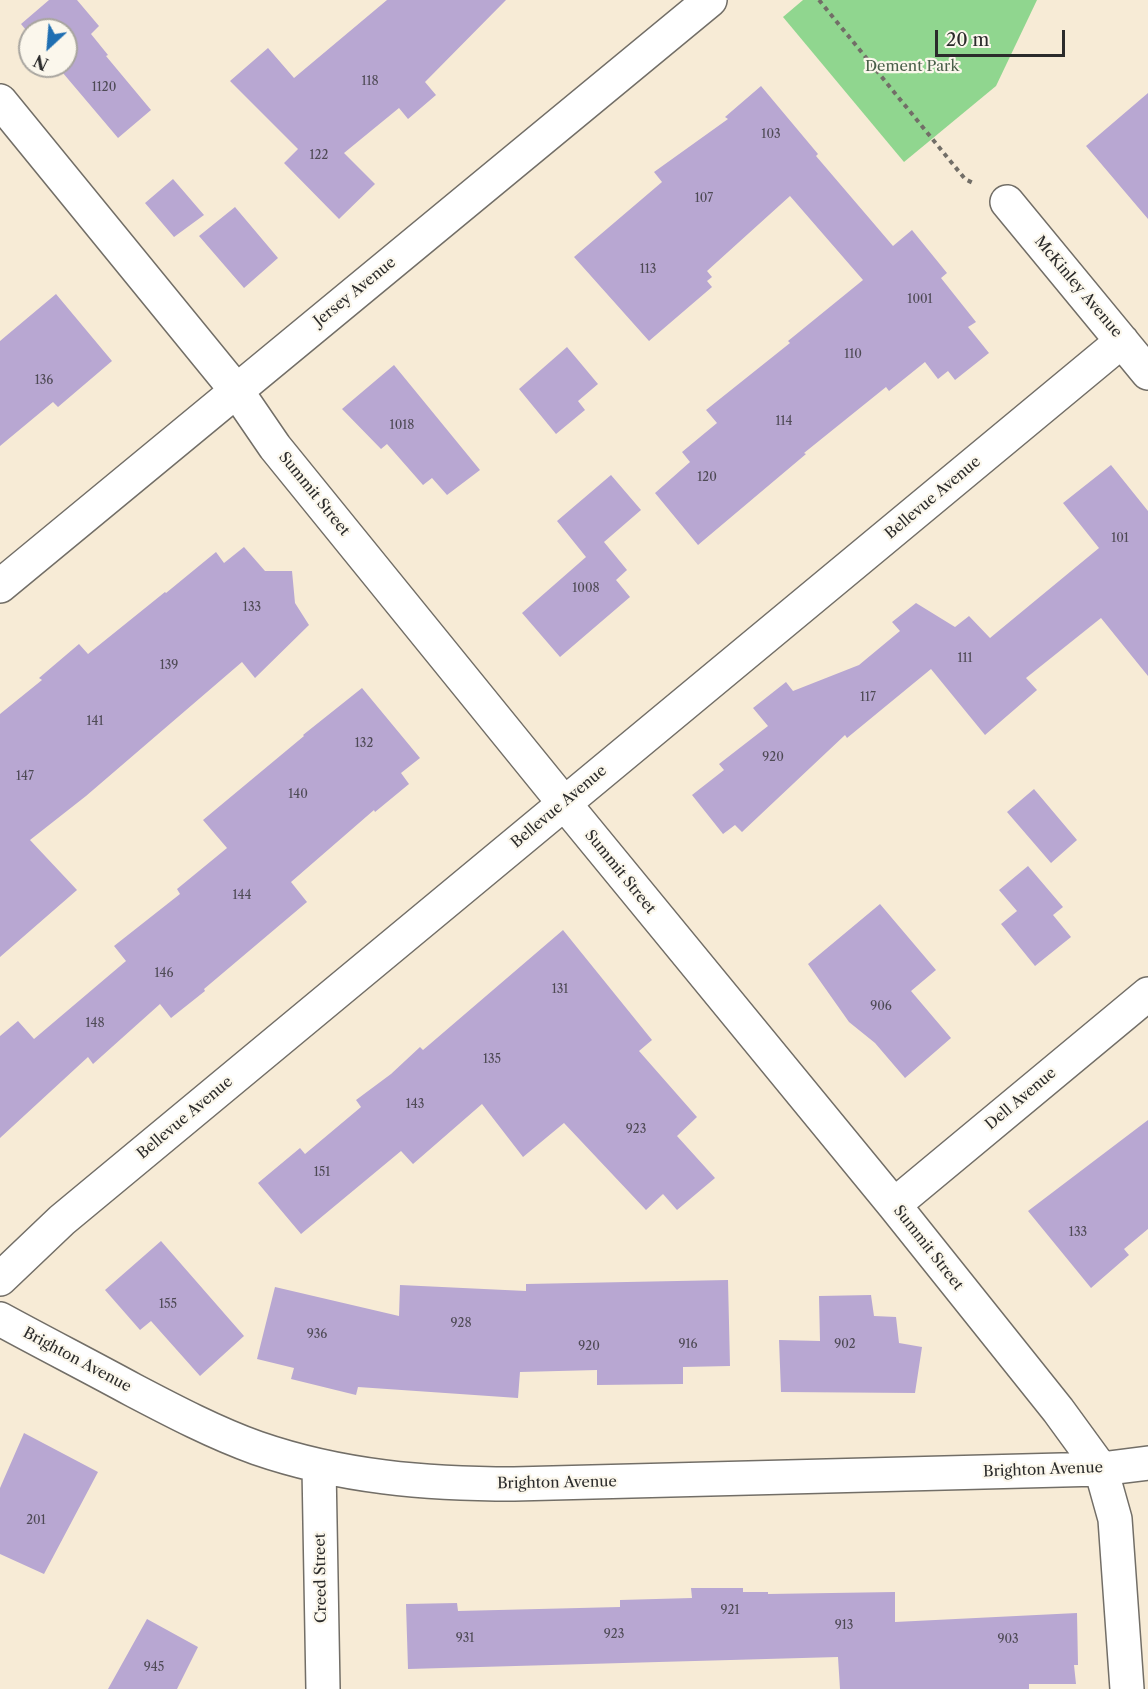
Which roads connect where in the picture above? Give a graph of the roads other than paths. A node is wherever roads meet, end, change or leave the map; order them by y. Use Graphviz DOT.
graph roads {
  1 [pos="710,0"];
  2 [pos="0,101"];
  3 [pos="1008,202"];
  4 [pos="1122,341"];
  5 [pos="1148,373"];
  6 [pos="236,390"];
  7 [pos="0,586"];
  8 [pos="564,803"];
  9 [pos="1148,994"];
  10 [pos="894,1204"];
  11 [pos="0,1279"];
  12 [pos="0,1319"];
  13 [pos="1148,1463"];
  14 [pos="319,1467"];
  15 [pos="1101,1469"];
  16 [pos="323,1689"];
  17 [pos="1127,1689"];
  1 -- 6 [label="street, Jersey Avenue"];
  2 -- 6 [label="street, Summit Street"];
  3 -- 4 [label="street, McKinley Avenue"];
  4 -- 5 [label="street, McKinley Avenue"];
  4 -- 8 [label="street, Bellevue Avenue"];
  6 -- 7 [label="street, Jersey Avenue"];
  6 -- 8 [label="street, Summit Street"];
  8 -- 10 [label="street, Summit Street"];
  8 -- 11 [label="street, Bellevue Avenue"];
  9 -- 10 [label="street, Dell Avenue"];
  10 -- 15 [label="street, Summit Street"];
  12 -- 14 [label="street, Brighton Avenue"];
  13 -- 15 [label="street, Brighton Avenue"];
  14 -- 15 [label="street, Brighton Avenue"];
  14 -- 16 [label="street, Creed Street"];
  15 -- 17 [label="street, Summit Street"];
}
